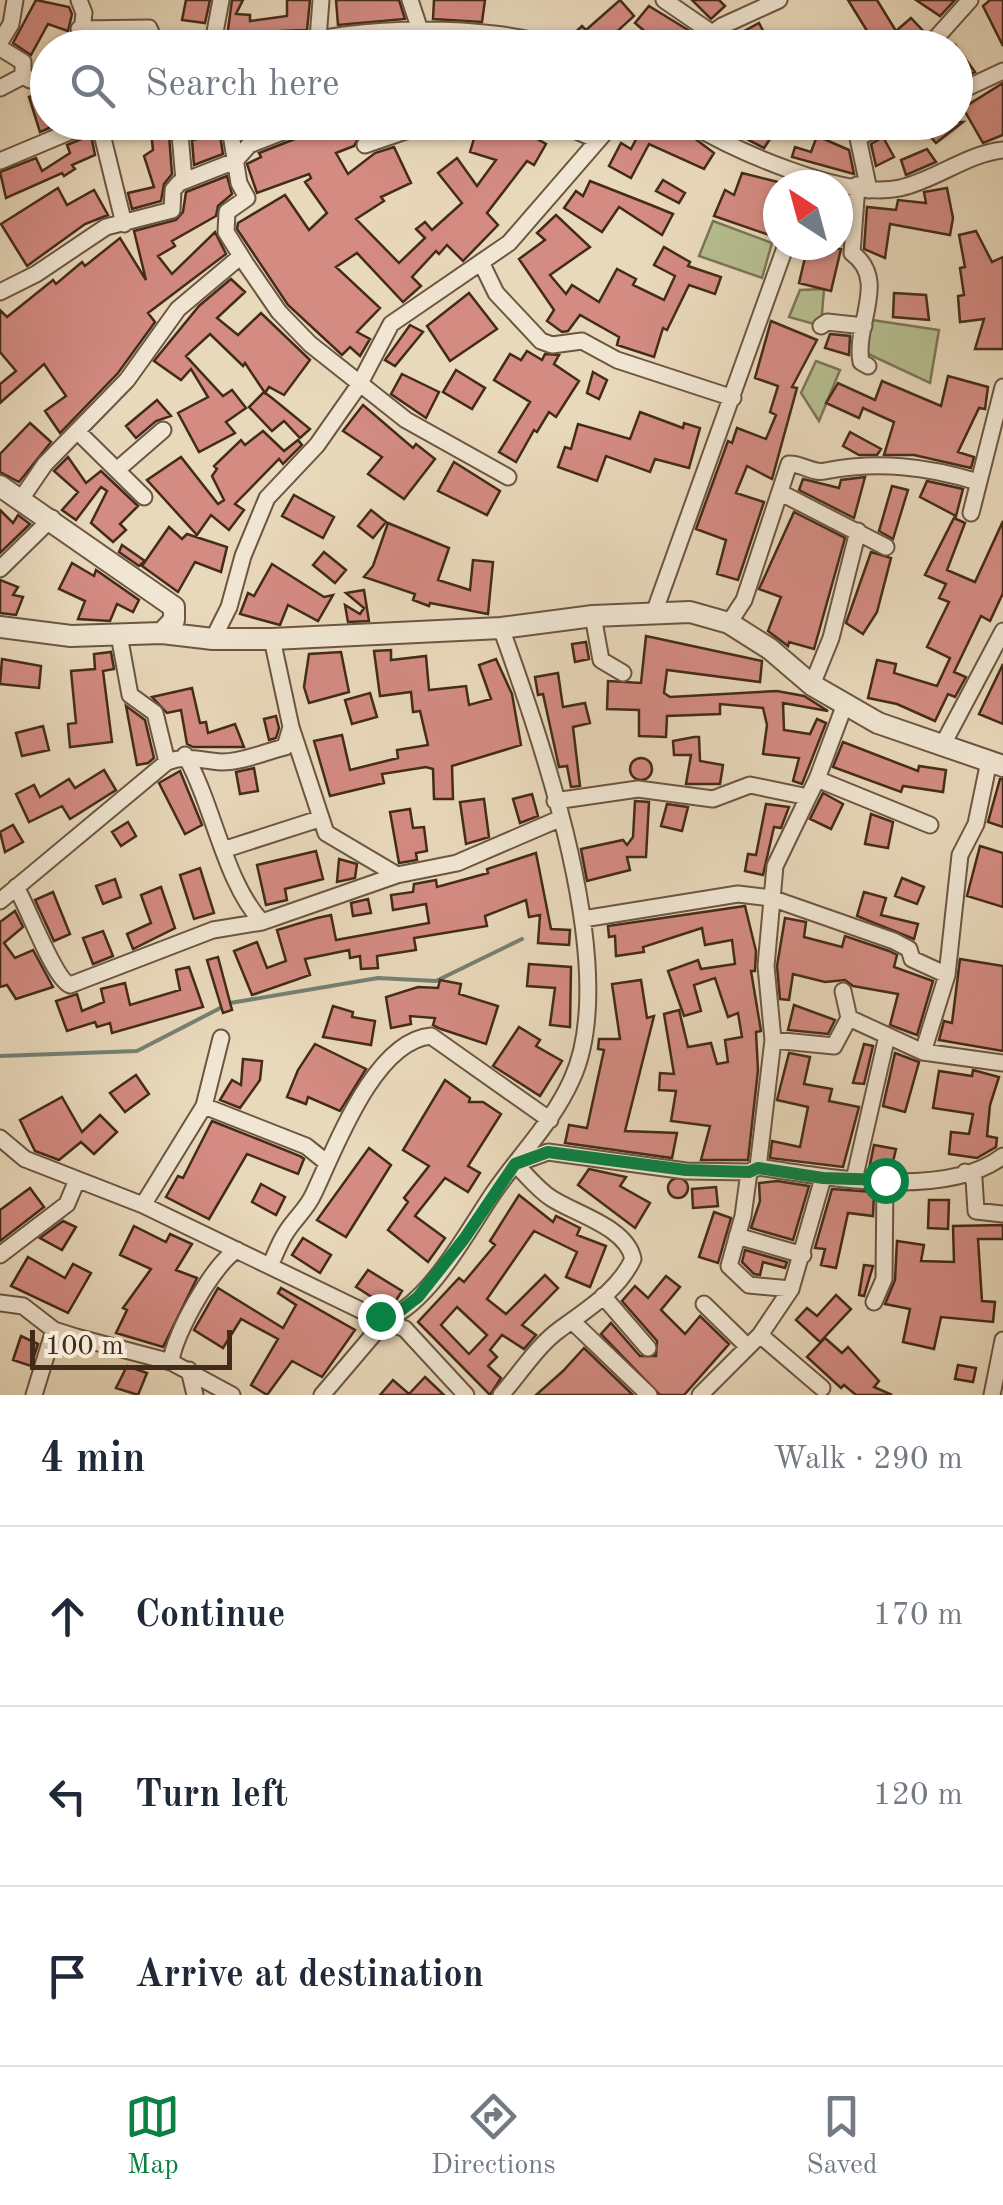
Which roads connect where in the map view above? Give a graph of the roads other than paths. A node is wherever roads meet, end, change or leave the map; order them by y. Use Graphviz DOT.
graph roads {
  1 [pos="15,0"];
  2 [pos="79,0"];
  3 [pos="221,0"];
  4 [pos="321,0"];
  5 [pos="410,0"];
  6 [pos="664,0"];
  7 [pos="779,0"];
  8 [pos="970,0"];
  9 [pos="79,29"];
  10 [pos="150,30"];
  11 [pos="215,30"];
  12 [pos="319,30"];
  13 [pos="420,30"];
  14 [pos="708,30"];
  15 [pos="718,30"];
  16 [pos="942,30"];
  17 [pos="0,45"];
  18 [pos="1003,71"];
  19 [pos="23,76"];
  20 [pos="30,80"];
  21 [pos="973,86"];
  22 [pos="0,88"];
  23 [pos="53,140"];
  24 [pos="101,140"];
  25 [pos="181,140"];
  26 [pos="232,140"];
  27 [pos="262,140"];
  28 [pos="383,140"];
  29 [pos="597,140"];
  30 [pos="718,140"];
  31 [pos="858,140"];
  32 [pos="365,146"];
  33 [pos="1003,150"];
  34 [pos="235,161"];
  35 [pos="0,162"];
  36 [pos="783,170"];
  37 [pos="184,181"];
  38 [pos="853,186"];
  39 [pos="863,187"];
  40 [pos="124,224"];
  41 [pos="241,256"];
  42 [pos="781,260"];
  43 [pos="481,263"];
  44 [pos="0,292"];
  45 [pos="822,326"];
  46 [pos="864,326"];
  47 [pos="868,366"];
  48 [pos="359,386"];
  49 [pos="1003,388"];
  50 [pos="733,398"];
  51 [pos="77,430"];
  52 [pos="163,430"];
  53 [pos="986,459"];
  54 [pos="1003,464"];
  55 [pos="118,469"];
  56 [pos="508,478"];
  57 [pos="978,482"];
  58 [pos="0,486"];
  59 [pos="782,494"];
  60 [pos="144,497"];
  61 [pos="21,499"];
  62 [pos="971,513"];
  63 [pos="52,518"];
  64 [pos="858,531"];
  65 [pos="886,547"];
  66 [pos="0,569"];
  67 [pos="654,614"];
  68 [pos="593,616"];
  69 [pos="729,623"];
  70 [pos="0,627"];
  71 [pos="502,628"];
  72 [pos="1003,630"];
  73 [pos="162,633"];
  74 [pos="119,635"];
  75 [pos="213,639"];
  76 [pos="272,639"];
  77 [pos="623,674"];
  78 [pos="812,686"];
  79 [pos="845,704"];
  80 [pos="291,728"];
  81 [pos="942,746"];
  82 [pos="186,755"];
  83 [pos="167,762"];
  84 [pos="996,764"];
  85 [pos="817,779"];
  86 [pos="808,797"];
  87 [pos="555,801"];
  88 [pos="319,819"];
  89 [pos="559,819"];
  90 [pos="930,825"];
  91 [pos="226,849"];
  92 [pos="397,875"];
  93 [pos="16,887"];
  94 [pos="771,898"];
  95 [pos="0,900"];
  96 [pos="583,919"];
  97 [pos="262,922"];
  98 [pos="947,976"];
  99 [pos="844,991"];
  100 [pos="849,1018"];
  101 [pos="887,1036"];
  102 [pos="221,1038"];
  103 [pos="773,1040"];
  104 [pos="923,1052"];
  105 [pos="1003,1063"];
  106 [pos="204,1106"];
  107 [pos="550,1120"];
  108 [pos="0,1138"];
  109 [pos="1003,1156"];
  110 [pos="326,1162"];
  111 [pos="515,1164"];
  112 [pos="753,1170"];
  113 [pos="965,1172"];
  114 [pos="823,1178"];
  115 [pos="77,1180"];
  116 [pos="854,1180"];
  117 [pos="885,1180"];
  118 [pos="143,1205"];
  119 [pos="1003,1214"];
  120 [pos="737,1236"];
  121 [pos="237,1250"];
  122 [pos="0,1255"];
  123 [pos="803,1255"];
  124 [pos="270,1266"];
  125 [pos="791,1290"];
  126 [pos="603,1296"];
  127 [pos="874,1302"];
  128 [pos="0,1303"];
  129 [pos="704,1304"];
  130 [pos="383,1322"];
  131 [pos="573,1322"];
  132 [pos="54,1330"];
  133 [pos="1003,1340"];
  134 [pos="754,1341"];
  135 [pos="648,1348"];
  136 [pos="172,1362"];
  137 [pos="189,1370"];
  138 [pos="822,1388"];
  139 [pos="34,1395"];
  140 [pos="196,1395"];
  141 [pos="232,1395"];
  142 [pos="322,1395"];
  143 [pos="466,1395"];
  144 [pos="501,1395"];
  145 [pos="649,1395"];
  146 [pos="700,1395"];
  147 [pos="992,1395"];
  1 -- 17 [label="street"];
  2 -- 9 [label="street"];
  3 -- 11 [label="street"];
  4 -- 12 [label="street"];
  5 -- 13 [label="street"];
  6 -- 14 [label="street"];
  7 -- 15 [label="street"];
  8 -- 16 [label="street"];
  9 -- 10 [label="street"];
  17 -- 19 [label="street"];
  18 -- 21 [label="street"];
  19 -- 20 [label="street"];
  19 -- 22 [label="street"];
  23 -- 35 [label="street"];
  24 -- 40 [label="street"];
  25 -- 37 [label="street"];
  26 -- 34 [label="street"];
  27 -- 34 [label="street"];
  28 -- 32 [label="street"];
  29 -- 43 [label="street"];
  30 -- 36 [label="street"];
  31 -- 39 [label="street"];
  33 -- 39 [label="street"];
  34 -- 37 [label="street"];
  34 -- 41 [label="street"];
  37 -- 40 [label="street"];
  38 -- 39 [label="street"];
  39 -- 46 [label="street"];
  40 -- 44 [label="street"];
  41 -- 48 [label="street"];
  41 -- 51 [label="street"];
  42 -- 50 [label="street"];
  43 -- 48 [label="street"];
  43 -- 50 [label="street"];
  45 -- 46 [label="street"];
  46 -- 47 [label="street"];
  48 -- 56 [label="street"];
  48 -- 75 [label="street"];
  49 -- 53 [label="street"];
  50 -- 67 [label="street"];
  51 -- 55 [label="street"];
  51 -- 61 [label="street"];
  52 -- 55 [label="street"];
  53 -- 54 [label="street"];
  53 -- 57 [label="street"];
  55 -- 60 [label="street"];
  57 -- 59 [label="street"];
  57 -- 62 [label="street"];
  58 -- 61 [label="street"];
  59 -- 64 [label="street"];
  59 -- 69 [label="street"];
  61 -- 63 [label="street"];
  63 -- 66 [label="street"];
  63 -- 73 [label="street"];
  64 -- 65 [label="street"];
  64 -- 78 [label="street"];
  67 -- 68 [label="street"];
  67 -- 69 [label="street"];
  68 -- 71 [label="street"];
  68 -- 77 [label="street"];
  69 -- 78 [label="street"];
  70 -- 74 [label="street"];
  71 -- 76 [label="street"];
  71 -- 87 [label="street"];
  72 -- 81 [label="street"];
  73 -- 74 [label="street"];
  73 -- 75 [label="street"];
  74 -- 83 [label="street"];
  75 -- 76 [label="street"];
  76 -- 80 [label="street"];
  78 -- 79 [label="street"];
  79 -- 81 [label="street"];
  79 -- 85 [label="street"];
  80 -- 82 [label="street"];
  80 -- 88 [label="street"];
  81 -- 84 [label="street"];
  82 -- 83 [label="street"];
  82 -- 91 [label="street"];
  83 -- 93 [label="street"];
  84 -- 98 [label="street"];
  85 -- 86 [label="street"];
  85 -- 90 [label="street"];
  86 -- 87 [label="street"];
  86 -- 94 [label="street"];
  87 -- 89 [label="street"];
  88 -- 91 [label="street"];
  88 -- 92 [label="street"];
  89 -- 92 [label="street"];
  89 -- 96 [label="street"];
  91 -- 97 [label="street"];
  92 -- 97 [label="street"];
  93 -- 95 [label="street"];
  93 -- 97 [label="street"];
  94 -- 96 [label="street"];
  94 -- 98 [label="street"];
  94 -- 103 [label="street"];
  96 -- 107 [label="street"];
  98 -- 104 [label="street"];
  99 -- 100 [label="street"];
  100 -- 101 [label="street"];
  100 -- 103 [label="street"];
  101 -- 104 [label="street"];
  101 -- 116 [label="street"];
  102 -- 106 [label="street"];
  103 -- 112 [label="street"];
  104 -- 105 [label="street"];
  106 -- 110 [label="street"];
  106 -- 118 [label="street"];
  107 -- 110 [label="street"];
  107 -- 111 [label="street"];
  108 -- 115 [label="street"];
  109 -- 113 [label="street"];
  110 -- 124 [label="street"];
  111 -- 112 [label="street"];
  111 -- 126 [label="street"];
  111 -- 130 [label="street"];
  112 -- 114 [label="street"];
  112 -- 120 [label="street"];
  113 -- 117 [label="street"];
  113 -- 119 [label="street"];
  114 -- 116 [label="street"];
  114 -- 123 [label="street"];
  115 -- 118 [label="street"];
  115 -- 122 [label="street"];
  116 -- 117 [label="street"];
  117 -- 127 [label="street"];
  118 -- 121 [label="street"];
  120 -- 123 [label="street"];
  120 -- 125 [label="street"];
  121 -- 124 [label="street"];
  121 -- 136 [label="street"];
  123 -- 125 [label="street"];
  124 -- 130 [label="street"];
  125 -- 134 [label="street"];
  126 -- 131 [label="street"];
  126 -- 135 [label="street"];
  128 -- 132 [label="street"];
  129 -- 134 [label="street"];
  130 -- 142 [label="street"];
  130 -- 143 [label="street"];
  131 -- 144 [label="street"];
  131 -- 145 [label="street"];
  132 -- 136 [label="street"];
  132 -- 139 [label="street"];
  133 -- 147 [label="street"];
  134 -- 138 [label="street"];
  134 -- 146 [label="street"];
  136 -- 137 [label="street"];
  137 -- 140 [label="street"];
  137 -- 141 [label="street"];
}
